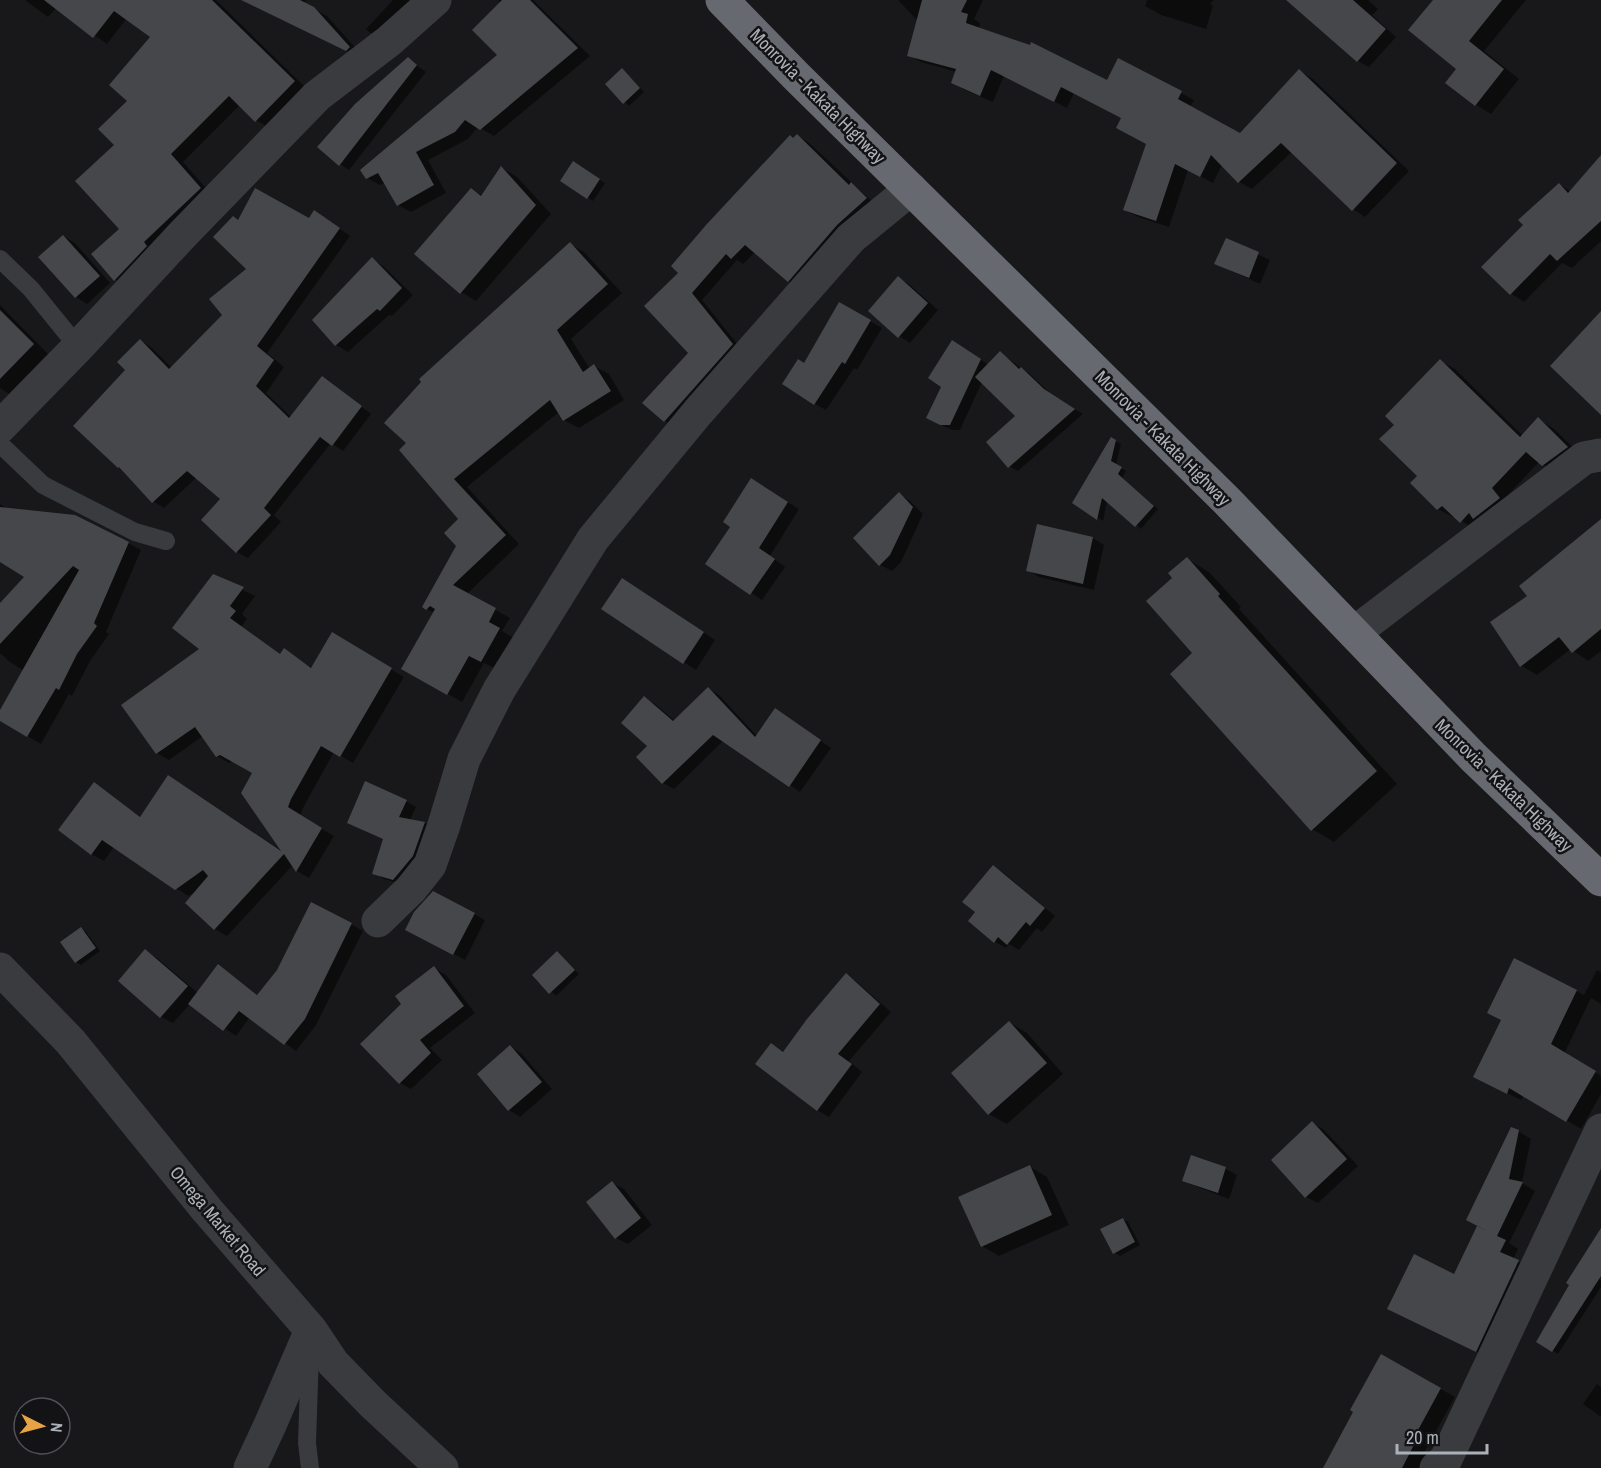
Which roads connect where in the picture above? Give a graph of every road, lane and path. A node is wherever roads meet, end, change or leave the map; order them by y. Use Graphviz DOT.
graph roads {
  1 [pos="435,0"];
  2 [pos="722,0"];
  3 [pos="911,189"];
  4 [pos="0,259"];
  5 [pos="78,347"];
  6 [pos="0,427"];
  7 [pos="0,444"];
  8 [pos="1600,455"];
  9 [pos="166,541"];
  10 [pos="1354,633"];
  11 [pos="1601,880"];
  12 [pos="378,921"];
  13 [pos="0,969"];
  14 [pos="1601,1130"];
  15 [pos="311,1330"];
  16 [pos="250,1468"];
  17 [pos="310,1468"];
  18 [pos="442,1468"];
  19 [pos="1436,1468"];
  1 -- 5 [label="street"];
  2 -- 3 [label="highway, Monrovia - Kakata Highway"];
  3 -- 10 [label="highway, Monrovia - Kakata Highway"];
  3 -- 12 [label="street"];
  4 -- 5 [label="lane"];
  5 -- 6 [label="street"];
  7 -- 9 [label="lane"];
  8 -- 10 [label="street"];
  10 -- 11 [label="highway, Monrovia - Kakata Highway"];
  13 -- 15 [label="street, Omega Market Road"];
  14 -- 19 [label="street"];
  15 -- 16 [label="street"];
  15 -- 17 [label="lane"];
  15 -- 18 [label="street, Omega Market Road"];
}
